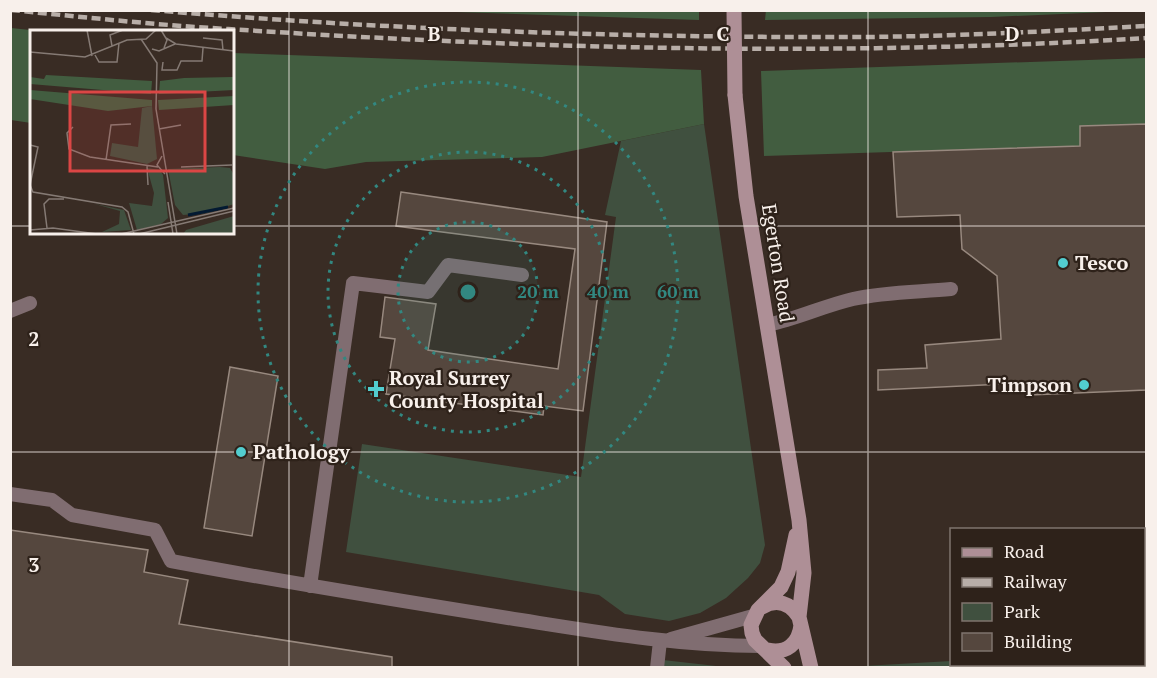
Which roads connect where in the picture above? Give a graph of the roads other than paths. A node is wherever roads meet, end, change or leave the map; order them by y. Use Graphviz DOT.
graph roads {
  1 [pos="734,10"];
  2 [pos="522,275"];
  3 [pos="951,290"];
  4 [pos="30,303"];
  5 [pos="10,311"];
  6 [pos="767,325"];
  7 [pos="10,494"];
  8 [pos="799,520"];
  9 [pos="310,586"];
  10 [pos="756,613"];
  11 [pos="800,621"];
  12 [pos="660,641"];
  13 [pos="764,648"];
  14 [pos="657,668"];
  15 [pos="784,668"];
  16 [pos="811,668"];
  1 -- 6 [label="street, Egerton Road, bridge"];
  2 -- 9 [label="lane"];
  3 -- 6 [label="lane"];
  4 -- 5 [label="lane"];
  6 -- 8 [label="street, Egerton Road"];
  7 -- 9 [label="lane"];
  8 -- 10 [label="street, Egerton Road"];
  8 -- 11 [label="street, Egerton Road"];
  9 -- 12 [label="lane"];
  10 -- 11 [label="street"];
  10 -- 12 [label="lane"];
  10 -- 13 [label="street"];
  11 -- 13 [label="street, Egerton Road"];
  11 -- 16 [label="street, Egerton Road"];
  12 -- 13 [label="lane"];
  12 -- 14 [label="lane"];
  13 -- 15 [label="street"];
}
